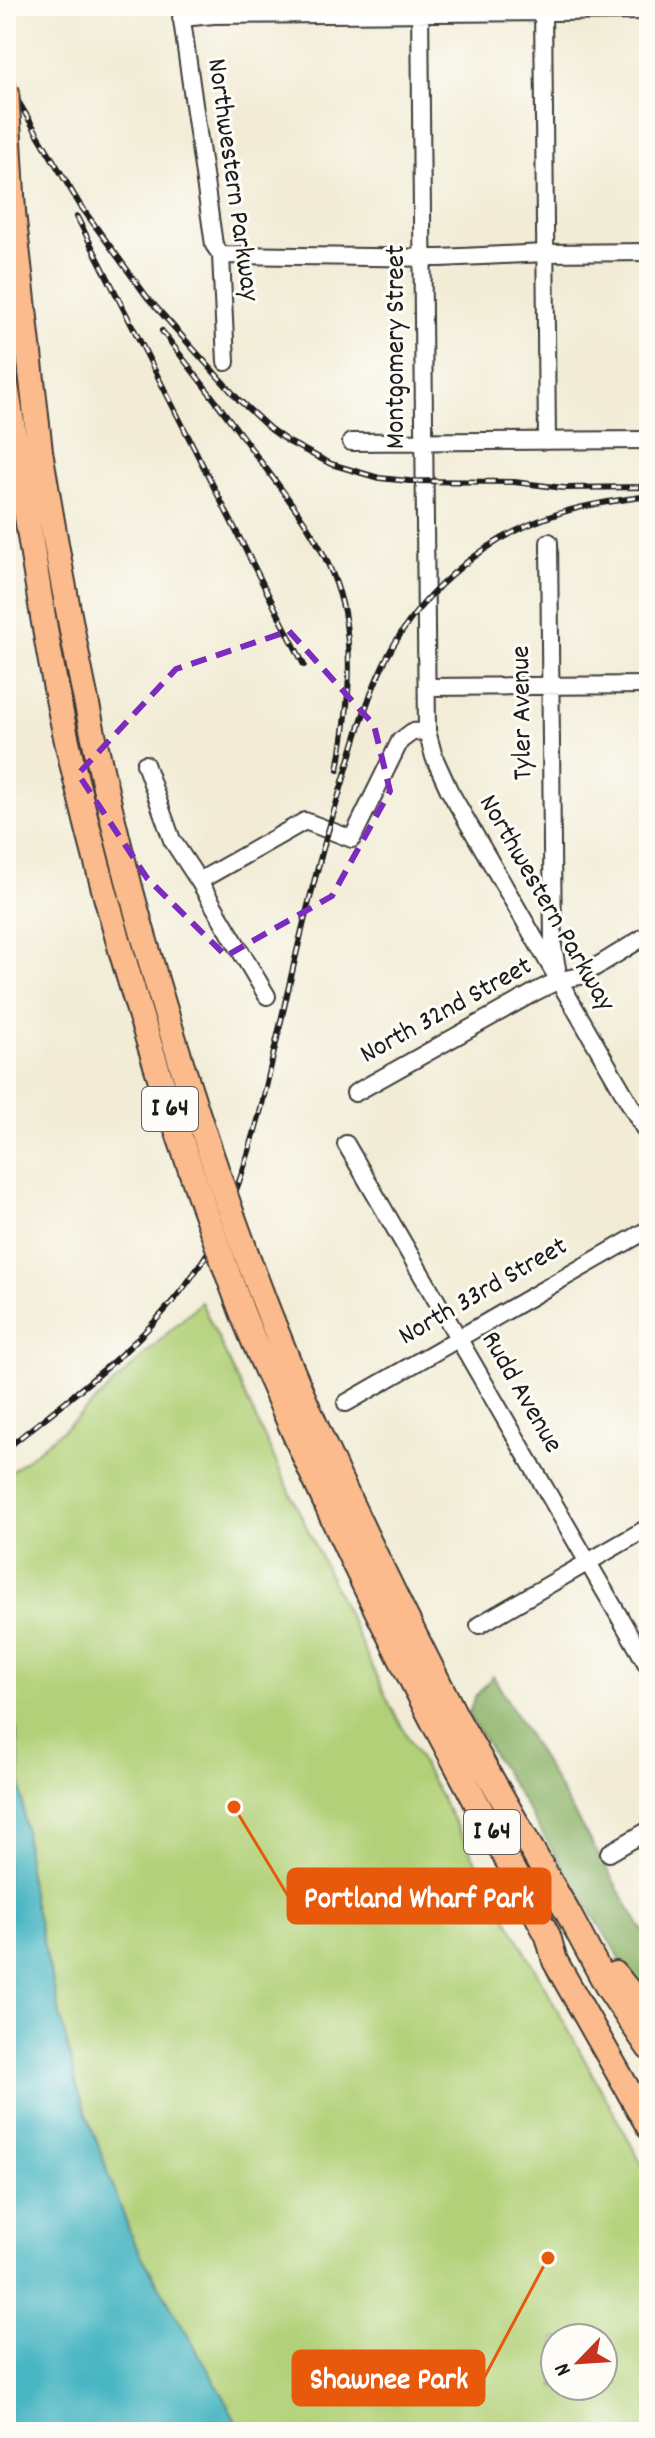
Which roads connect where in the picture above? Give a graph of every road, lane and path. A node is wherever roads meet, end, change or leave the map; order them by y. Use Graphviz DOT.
graph roads {
  1 [pos="543,9"];
  2 [pos="420,10"];
  3 [pos="649,11"];
  4 [pos="180,12"];
  5 [pos="6,87"];
  6 [pos="649,252"];
  7 [pos="545,253"];
  8 [pos="221,255"];
  9 [pos="423,258"];
  10 [pos="226,362"];
  11 [pos="6,385"];
  12 [pos="649,440"];
  13 [pos="547,441"];
  14 [pos="351,442"];
  15 [pos="424,442"];
  16 [pos="28,452"];
  17 [pos="549,542"];
  18 [pos="649,685"];
  19 [pos="427,687"];
  20 [pos="549,687"];
  21 [pos="427,731"];
  22 [pos="145,764"];
  23 [pos="199,881"];
  24 [pos="649,934"];
  25 [pos="559,980"];
  26 [pos="267,996"];
  27 [pos="355,1093"];
  28 [pos="649,1137"];
  29 [pos="346,1144"];
  30 [pos="649,1229"];
  31 [pos="458,1338"];
  32 [pos="346,1403"];
  33 [pos="649,1527"];
  34 [pos="588,1562"];
  35 [pos="479,1625"];
  36 [pos="649,1668"];
  37 [pos="446,1722"];
  38 [pos="649,1830"];
  39 [pos="609,1853"];
  40 [pos="504,1854"];
  41 [pos="569,1915"];
  42 [pos="548,1936"];
  43 [pos="649,2016"];
  44 [pos="649,2048"];
  45 [pos="649,2056"];
  46 [pos="649,2102"];
  47 [pos="649,2127"];
  1 -- 2 [label="street"];
  1 -- 3 [label="street"];
  1 -- 7 [label="street"];
  2 -- 4 [label="street"];
  2 -- 9 [label="street, Montgomery Street"];
  4 -- 8 [label="street, Northwestern Parkway"];
  5 -- 16 [label="highway, I 64, bridge"];
  6 -- 7 [label="street"];
  7 -- 9 [label="street"];
  7 -- 13 [label="street"];
  8 -- 9 [label="street"];
  8 -- 10 [label="street, Northwestern Parkway"];
  9 -- 15 [label="street, Montgomery Street"];
  11 -- 16 [label="highway, I 64"];
  12 -- 13 [label="street"];
  13 -- 15 [label="street"];
  14 -- 15 [label="street"];
  15 -- 19 [label="street, Montgomery Street"];
  16 -- 37 [label="highway, I 64, bridge"];
  17 -- 20 [label="street, Tyler Avenue"];
  18 -- 20 [label="street"];
  19 -- 20 [label="street"];
  19 -- 21 [label="street, Northwestern Parkway"];
  20 -- 25 [label="street, Tyler Avenue"];
  21 -- 23 [label="street"];
  21 -- 25 [label="street, Northwestern Parkway"];
  22 -- 23 [label="street"];
  23 -- 26 [label="street"];
  24 -- 25 [label="street, North 32nd Street"];
  25 -- 27 [label="street, North 32nd Street"];
  25 -- 28 [label="street, Northwestern Parkway"];
  29 -- 31 [label="street, Rudd Avenue"];
  30 -- 31 [label="street, North 33rd Street"];
  31 -- 32 [label="street, North 33rd Street"];
  31 -- 34 [label="street, Rudd Avenue"];
  33 -- 34 [label="street"];
  34 -- 35 [label="street"];
  34 -- 36 [label="street, Rudd Avenue"];
  37 -- 40 [label="highway, I 64"];
  37 -- 41 [label="highway, I 64"];
  38 -- 39 [label="street"];
  40 -- 42 [label="highway, I 64"];
  40 -- 45 [label="highway"];
  41 -- 43 [label="highway"];
  41 -- 44 [label="highway, I 64"];
  42 -- 46 [label="highway"];
  42 -- 47 [label="highway, I 64"];
}
